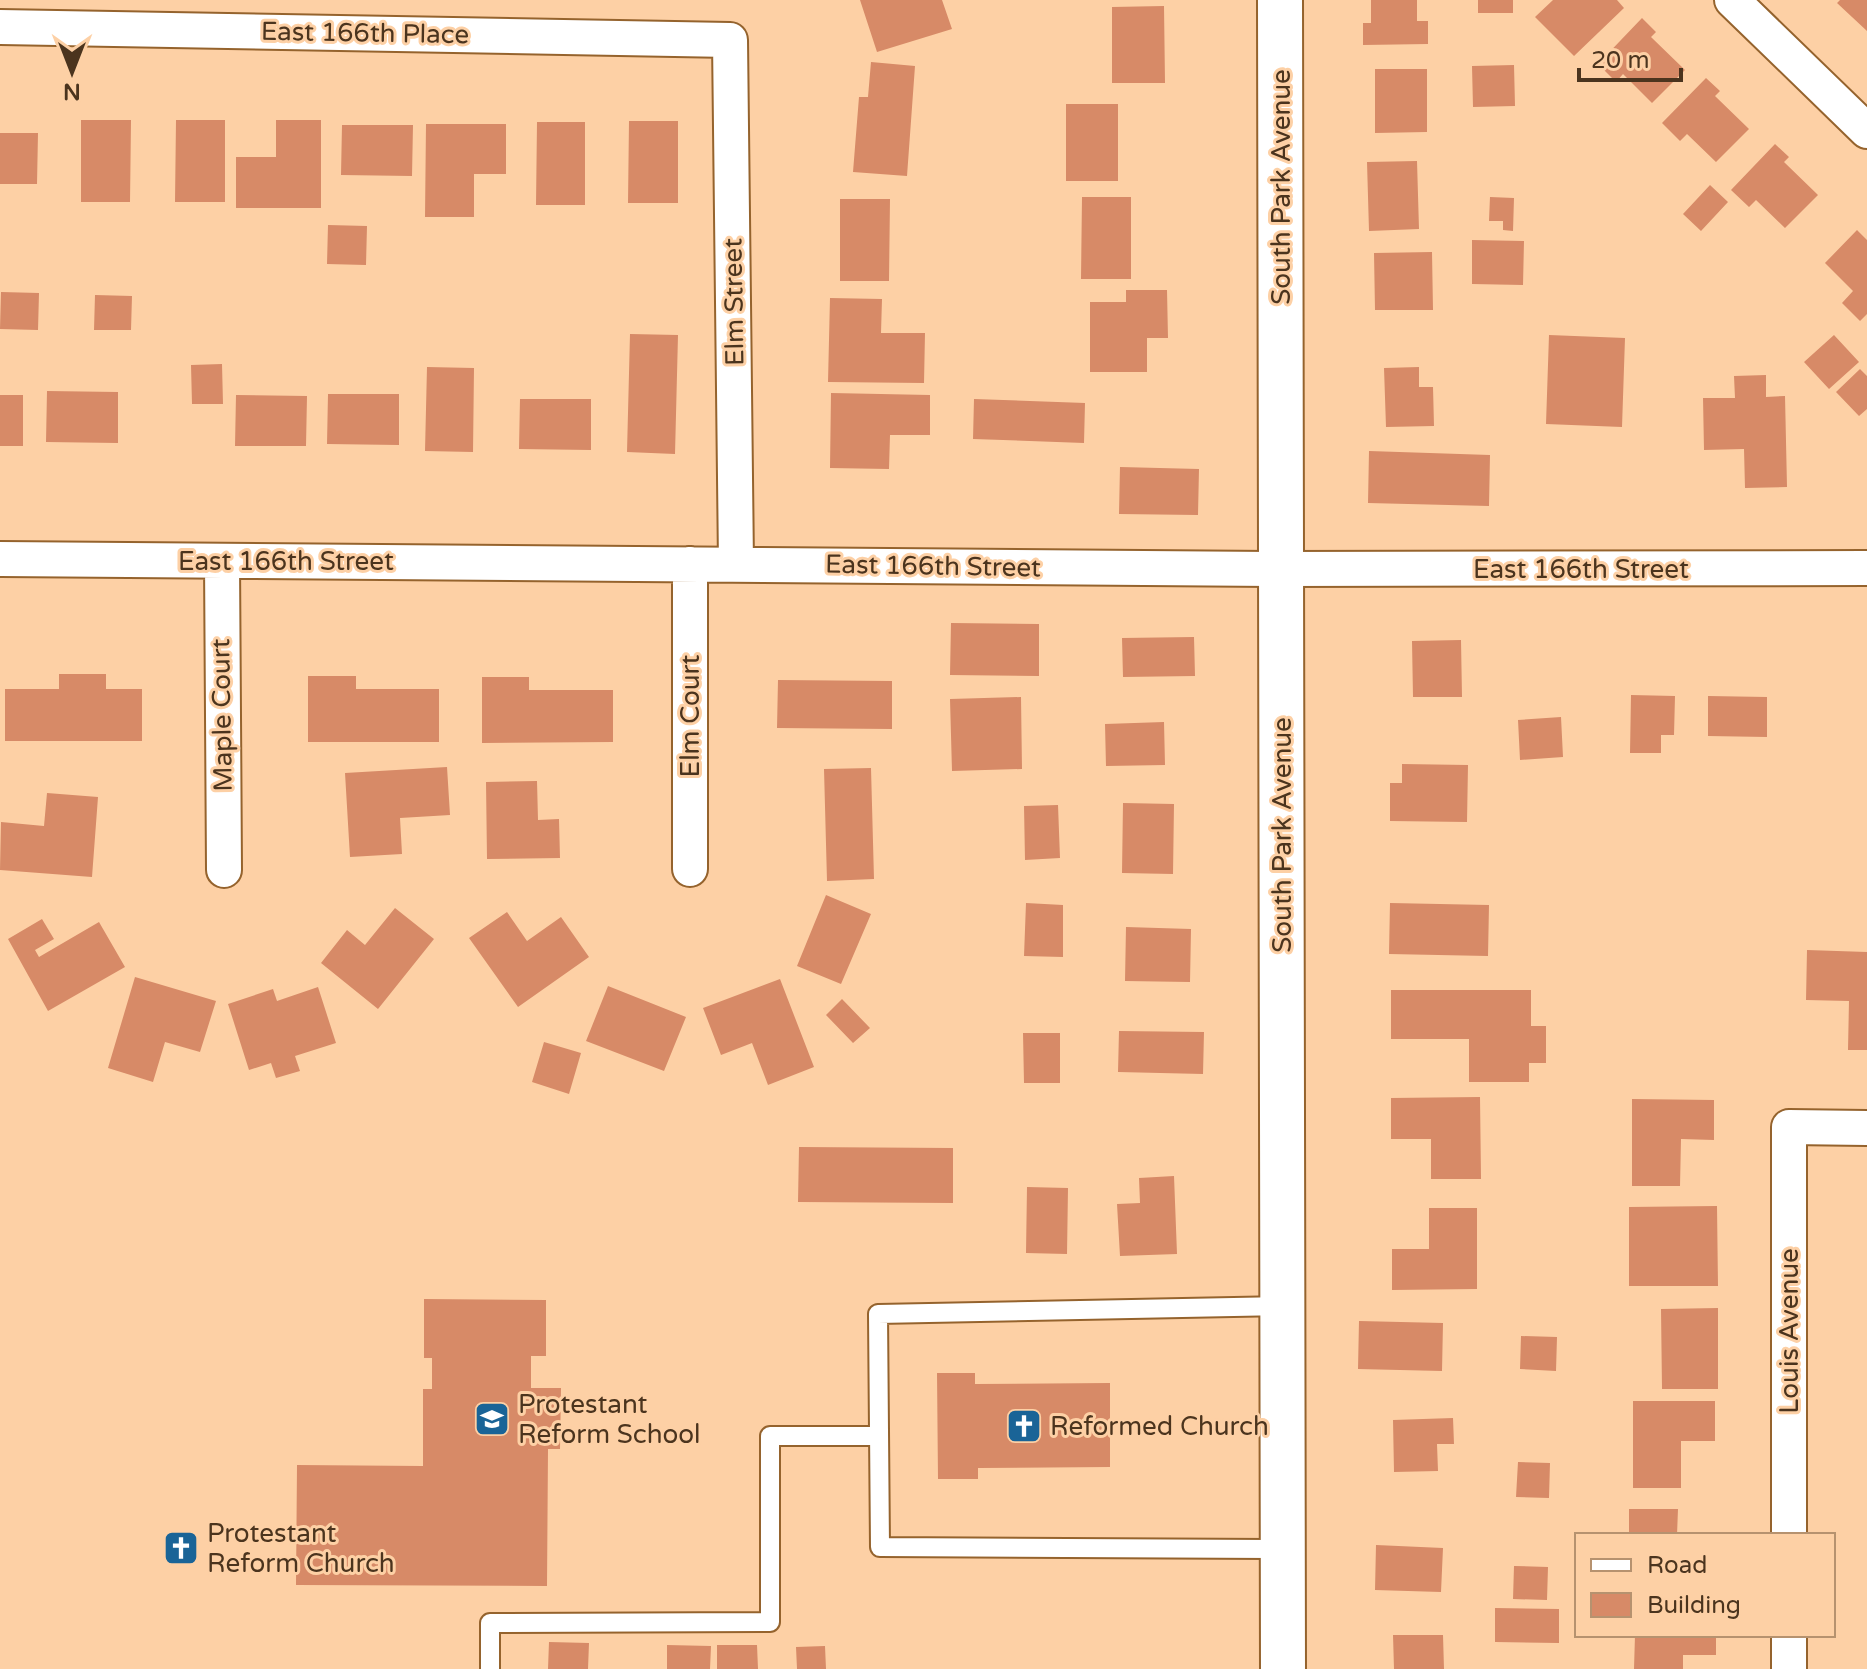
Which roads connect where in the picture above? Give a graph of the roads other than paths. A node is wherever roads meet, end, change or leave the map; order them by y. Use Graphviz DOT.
graph roads {
  1 [pos="1280,0"];
  2 [pos="1732,0"];
  3 [pos="75,14"];
  4 [pos="0,27"];
  5 [pos="730,40"];
  6 [pos="1867,131"];
  7 [pos="0,559"];
  8 [pos="222,561"];
  9 [pos="690,564"];
  10 [pos="736,564"];
  11 [pos="1867,568"];
  12 [pos="1281,569"];
  13 [pos="690,869"];
  14 [pos="224,870"];
  15 [pos="1867,1128"];
  16 [pos="1282,1306"];
  17 [pos="879,1436"];
  18 [pos="1789,1533"];
  19 [pos="1283,1549"];
  20 [pos="1789,1637"];
  21 [pos="490,1669"];
  22 [pos="1283,1669"];
  23 [pos="1789,1669"];
  1 -- 12 [label="street, South Park Avenue"];
  2 -- 6 [label="street"];
  3 -- 4 [label="street, East 166th Place"];
  3 -- 5 [label="street, East 166th Place"];
  5 -- 10 [label="street, Elm Street"];
  7 -- 8 [label="street, East 166th Street"];
  8 -- 9 [label="street, East 166th Street"];
  8 -- 14 [label="street, Maple Court"];
  9 -- 10 [label="street, East 166th Street"];
  9 -- 13 [label="street, Elm Court"];
  10 -- 12 [label="street, East 166th Street"];
  11 -- 12 [label="street, East 166th Street"];
  12 -- 16 [label="street, South Park Avenue"];
  15 -- 18 [label="street, Louis Avenue"];
  16 -- 17 [label="lane"];
  16 -- 19 [label="street, South Park Avenue"];
  17 -- 19 [label="lane"];
  17 -- 21 [label="lane"];
  19 -- 22 [label="street, South Park Avenue"];
  20 -- 23 [label="street"];
}
